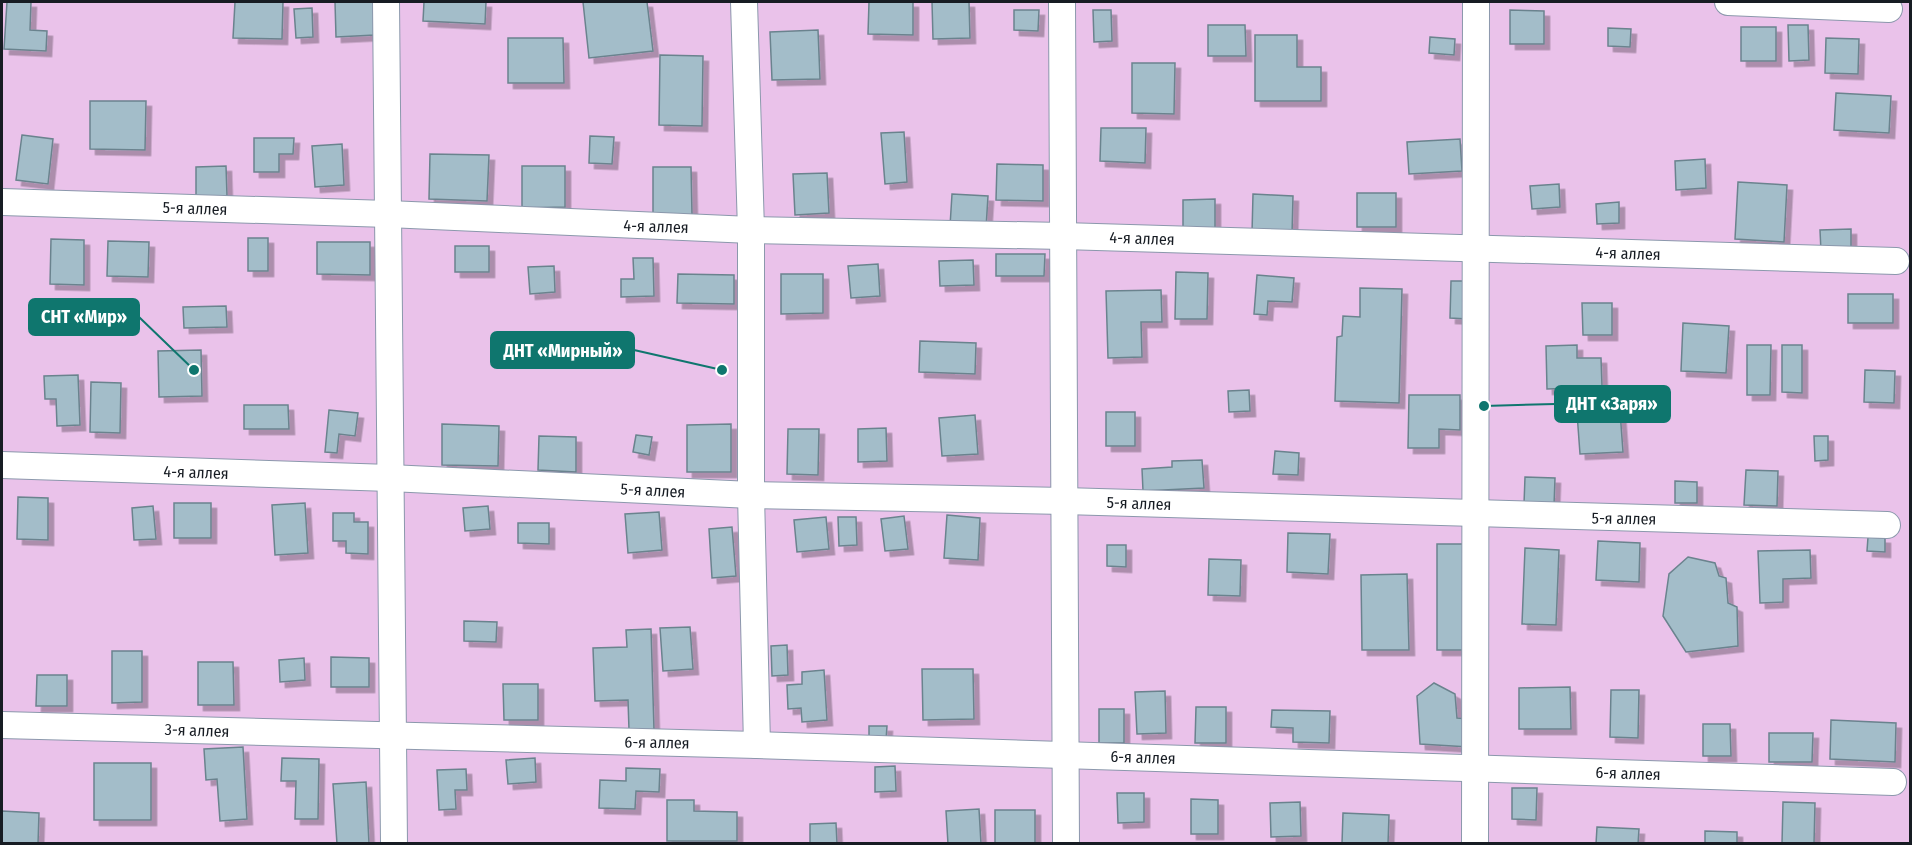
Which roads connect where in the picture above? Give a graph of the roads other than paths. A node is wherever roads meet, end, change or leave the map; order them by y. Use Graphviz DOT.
graph roads {
  1 [pos="386,2"];
  2 [pos="744,2"];
  3 [pos="1062,2"];
  4 [pos="1476,2"];
  5 [pos="1728,2"];
  6 [pos="1889,9"];
  7 [pos="2,202"];
  8 [pos="388,214"];
  9 [pos="751,230"];
  10 [pos="1063,236"];
  11 [pos="1476,249"];
  12 [pos="1896,261"];
  13 [pos="2,465"];
  14 [pos="390,478"];
  15 [pos="751,495"];
  16 [pos="1065,501"];
  17 [pos="1476,514"];
  18 [pos="1887,525"];
  19 [pos="2,725"];
  20 [pos="393,736"];
  21 [pos="757,745"];
  22 [pos="1066,755"];
  23 [pos="1475,767"];
  24 [pos="1893,782"];
  25 [pos="394,843"];
  26 [pos="1066,843"];
  27 [pos="1475,843"];
  1 -- 8 [label="street"];
  2 -- 9 [label="street"];
  3 -- 10 [label="street"];
  4 -- 11 [label="street"];
  5 -- 6 [label="street"];
  7 -- 8 [label="street, 5-я аллея"];
  8 -- 9 [label="street, 4-я аллея"];
  8 -- 14 [label="street"];
  9 -- 10 [label="street, 4-я аллея"];
  9 -- 15 [label="street"];
  10 -- 11 [label="street, 4-я аллея"];
  10 -- 16 [label="street"];
  11 -- 12 [label="street, 4-я аллея"];
  11 -- 17 [label="street"];
  13 -- 14 [label="street, 4-я аллея"];
  14 -- 15 [label="street, 5-я аллея"];
  14 -- 20 [label="street"];
  15 -- 16 [label="street, 5-я аллея"];
  15 -- 21 [label="street"];
  16 -- 17 [label="street, 5-я аллея"];
  16 -- 22 [label="street"];
  17 -- 18 [label="street, 5-я аллея"];
  17 -- 23 [label="street"];
  19 -- 20 [label="street, 3-я аллея"];
  20 -- 21 [label="street, 6-я аллея"];
  20 -- 25 [label="street"];
  21 -- 22 [label="street, 6-я аллея"];
  22 -- 23 [label="street, 6-я аллея"];
  22 -- 26 [label="street"];
  23 -- 24 [label="street, 6-я аллея"];
  23 -- 27 [label="street"];
}
